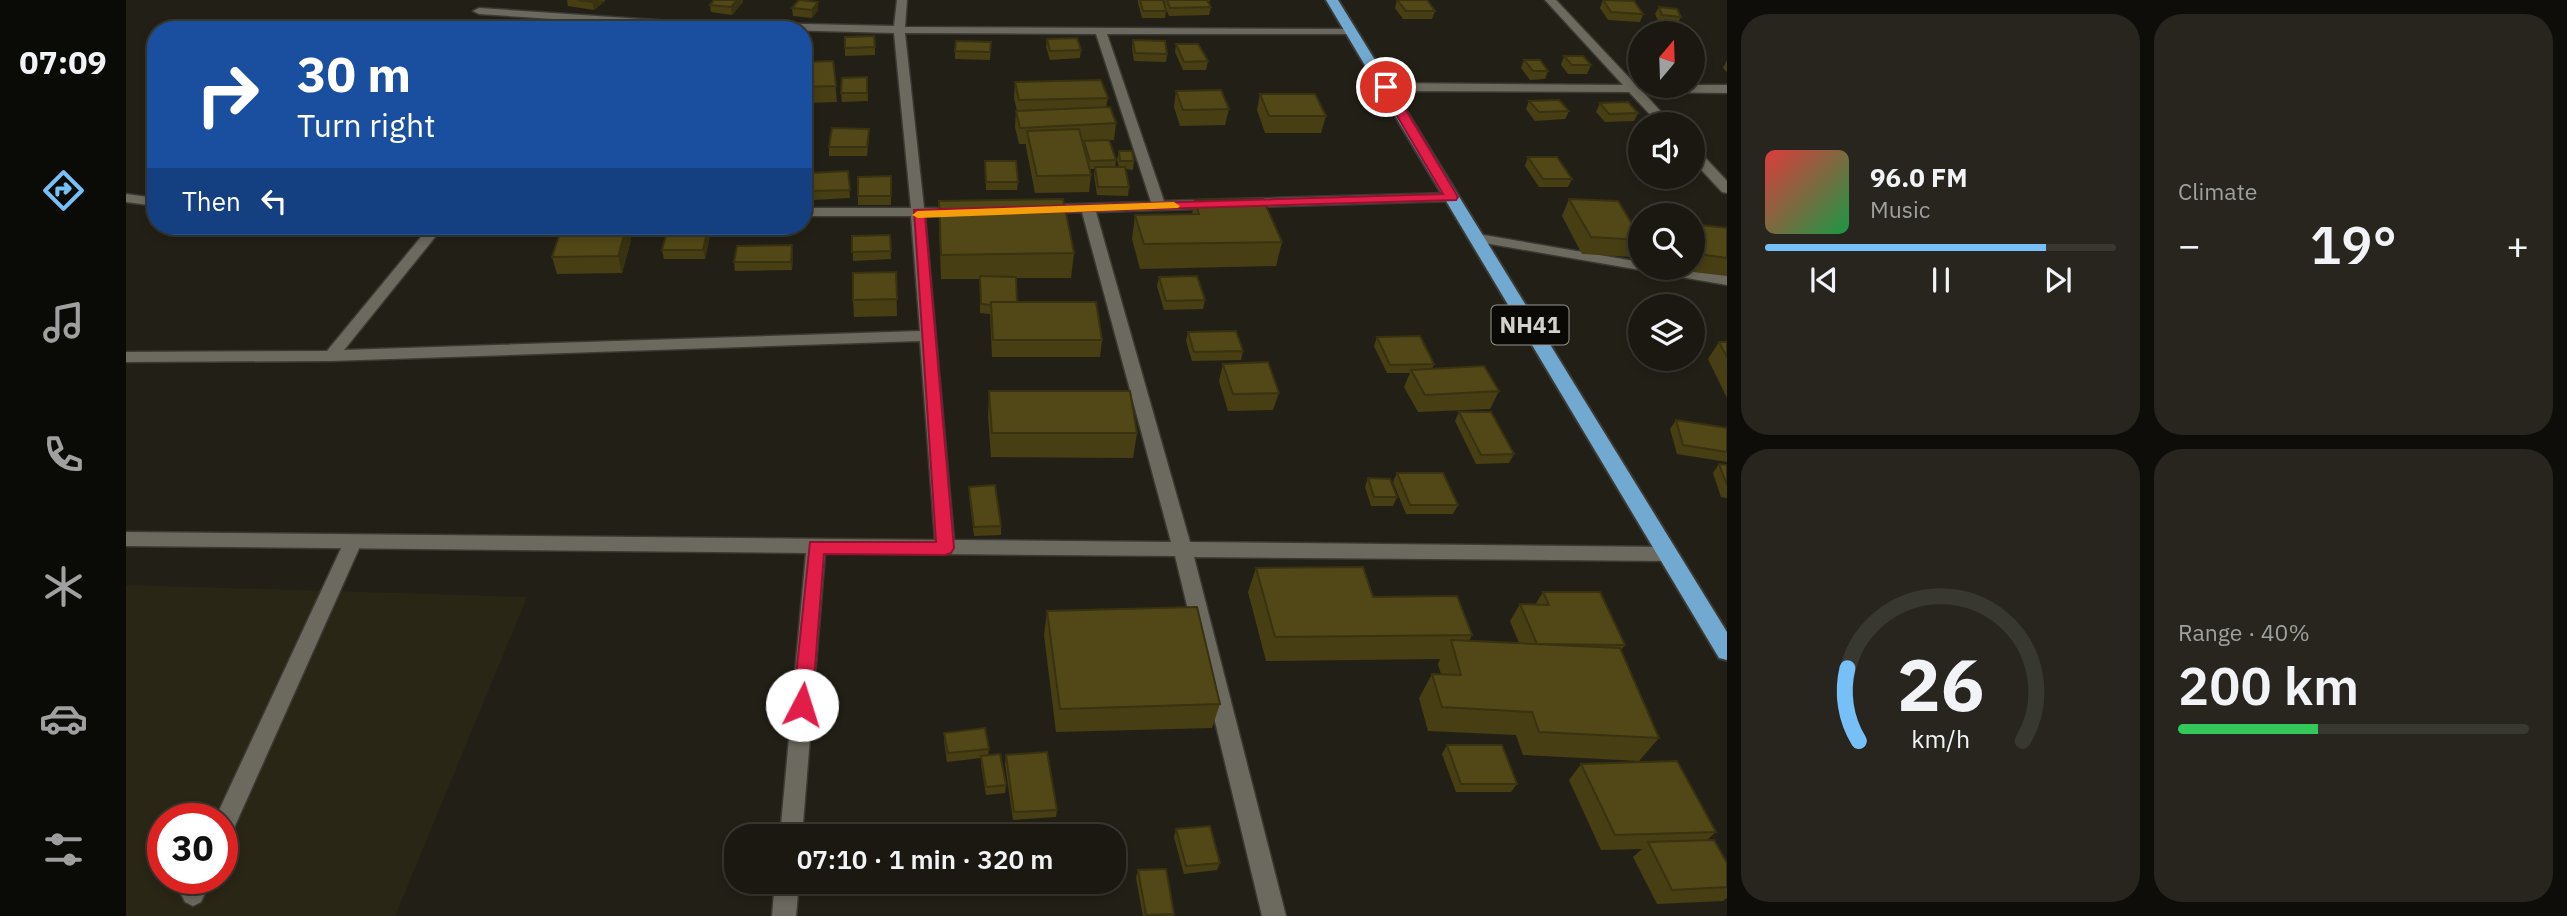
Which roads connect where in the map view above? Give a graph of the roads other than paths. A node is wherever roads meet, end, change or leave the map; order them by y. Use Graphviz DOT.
graph roads {
  1 [pos="902,0"];
  2 [pos="1332,0"];
  3 [pos="1550,0"];
  4 [pos="479,11"];
  5 [pos="597,21"];
  6 [pos="812,29"];
  7 [pos="899,30"];
  8 [pos="1100,30"];
  9 [pos="1349,31"];
  10 [pos="1628,85"];
  11 [pos="1386,87"];
  12 [pos="1628,89"];
  13 [pos="1705,89"];
  14 [pos="1727,89"];
  15 [pos="1641,98"];
  16 [pos="1654,112"];
  17 [pos="1705,166"];
  18 [pos="1727,189"];
  19 [pos="1452,197"];
  20 [pos="126,198"];
  21 [pos="147,201"];
  22 [pos="1159,206"];
  23 [pos="1087,208"];
  24 [pos="1022,210"];
  25 [pos="970,211"];
  26 [pos="812,212"];
  27 [pos="918,213"];
  28 [pos="430,235"];
  29 [pos="1478,238"];
  30 [pos="1628,265"];
  31 [pos="1705,277"];
  32 [pos="1727,280"];
  33 [pos="928,335"];
  34 [pos="331,356"];
  35 [pos="126,357"];
  36 [pos="126,539"];
  37 [pos="353,542"];
  38 [pos="816,547"];
  39 [pos="945,548"];
  40 [pos="1183,550"];
  41 [pos="1668,554"];
  42 [pos="1727,652"];
  43 [pos="234,803"];
  44 [pos="792,824"];
  45 [pos="786,894"];
  46 [pos="784,916"];
  47 [pos="1274,916"];
  1 -- 7 [label="street"];
  2 -- 9 [label="highway, NH41"];
  3 -- 10 [label="street"];
  4 -- 5 [label="street"];
  6 -- 7 [label="street"];
  7 -- 8 [label="street"];
  7 -- 27 [label="street"];
  8 -- 9 [label="street"];
  8 -- 22 [label="street"];
  9 -- 11 [label="highway, NH41"];
  11 -- 12 [label="street"];
  11 -- 19 [label="highway, NH41"];
  13 -- 14 [label="street"];
  15 -- 16 [label="street"];
  17 -- 18 [label="street"];
  19 -- 22 [label="street"];
  19 -- 29 [label="highway, NH41"];
  20 -- 21 [label="street"];
  22 -- 23 [label="street"];
  23 -- 24 [label="street"];
  23 -- 40 [label="street"];
  25 -- 27 [label="street"];
  26 -- 27 [label="street"];
  27 -- 33 [label="street"];
  28 -- 34 [label="street"];
  29 -- 30 [label="street"];
  29 -- 41 [label="highway, NH41"];
  31 -- 32 [label="street"];
  33 -- 34 [label="street"];
  33 -- 39 [label="street"];
  34 -- 35 [label="street"];
  36 -- 37 [label="street"];
  37 -- 38 [label="street"];
  37 -- 43 [label="street"];
  38 -- 39 [label="street"];
  38 -- 44 [label="street"];
  39 -- 40 [label="street"];
  40 -- 41 [label="street"];
  40 -- 47 [label="street"];
  41 -- 42 [label="highway, NH41"];
  45 -- 46 [label="street"];
}
